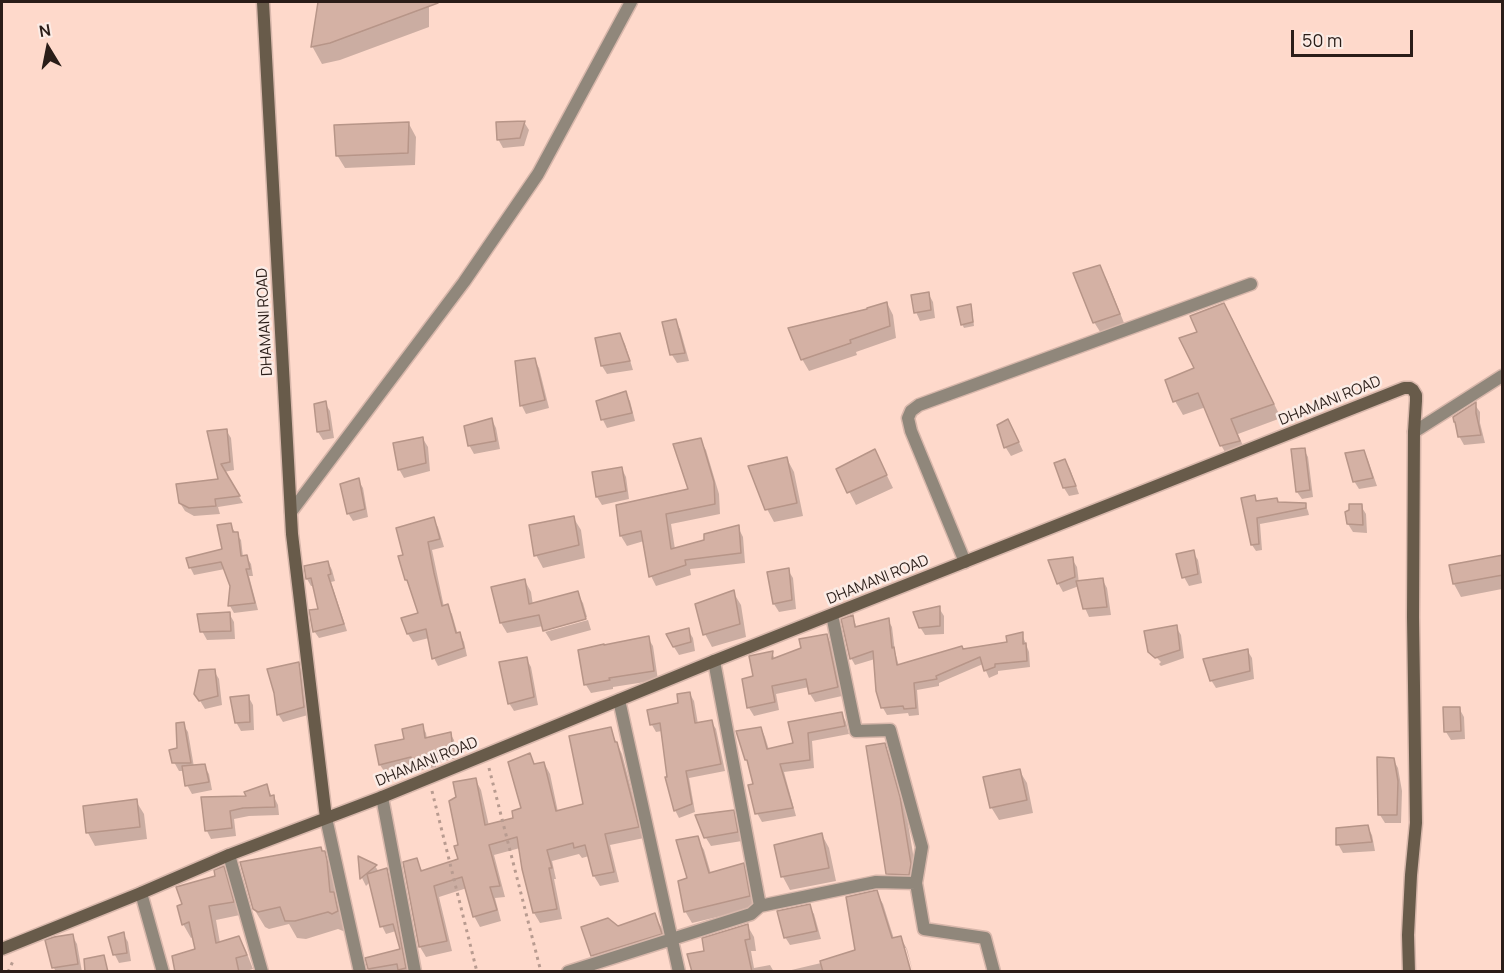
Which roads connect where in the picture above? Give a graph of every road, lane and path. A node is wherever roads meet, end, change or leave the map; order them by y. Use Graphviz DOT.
graph roads {
  1 [pos="263,2"];
  2 [pos="631,2"];
  3 [pos="1251,284"];
  4 [pos="1503,376"];
  5 [pos="1414,426"];
  6 [pos="291,512"];
  7 [pos="965,562"];
  8 [pos="832,615"];
  9 [pos="714,662"];
  10 [pos="618,700"];
  11 [pos="486,754"];
  12 [pos="429,778"];
  13 [pos="382,797"];
  14 [pos="326,818"];
  15 [pos="229,855"];
  16 [pos="916,883"];
  17 [pos="141,893"];
  18 [pos="760,906"];
  19 [pos="672,938"];
  20 [pos="2,949"];
  21 [pos="163,972"];
  22 [pos="262,972"];
  23 [pos="360,972"];
  24 [pos="415,972"];
  25 [pos="477,972"];
  26 [pos="541,972"];
  27 [pos="568,972"];
  28 [pos="679,972"];
  29 [pos="994,972"];
  30 [pos="1409,972"];
  1 -- 6 [label="main road, DHAMANI ROAD"];
  2 -- 6 [label="street"];
  3 -- 7 [label="street"];
  4 -- 5 [label="street"];
  5 -- 7 [label="main road, DHAMANI ROAD"];
  5 -- 30 [label="main road"];
  6 -- 14 [label="main road, DHAMANI ROAD"];
  7 -- 8 [label="main road, DHAMANI ROAD"];
  8 -- 9 [label="main road, DHAMANI ROAD"];
  8 -- 16 [label="street"];
  9 -- 10 [label="main road, DHAMANI ROAD"];
  9 -- 18 [label="street"];
  10 -- 11 [label="main road, DHAMANI ROAD"];
  10 -- 19 [label="street"];
  11 -- 12 [label="main road, DHAMANI ROAD"];
  11 -- 26 [label="path"];
  12 -- 13 [label="main road, DHAMANI ROAD"];
  12 -- 25 [label="path"];
  13 -- 14 [label="main road, DHAMANI ROAD"];
  13 -- 24 [label="street"];
  14 -- 15 [label="main road, DHAMANI ROAD"];
  14 -- 23 [label="street"];
  15 -- 17 [label="main road, DHAMANI ROAD"];
  15 -- 22 [label="street"];
  16 -- 18 [label="street"];
  16 -- 29 [label="street"];
  17 -- 20 [label="main road, DHAMANI ROAD"];
  17 -- 21 [label="street"];
  18 -- 19 [label="street"];
  19 -- 27 [label="street"];
  19 -- 28 [label="street"];
}
